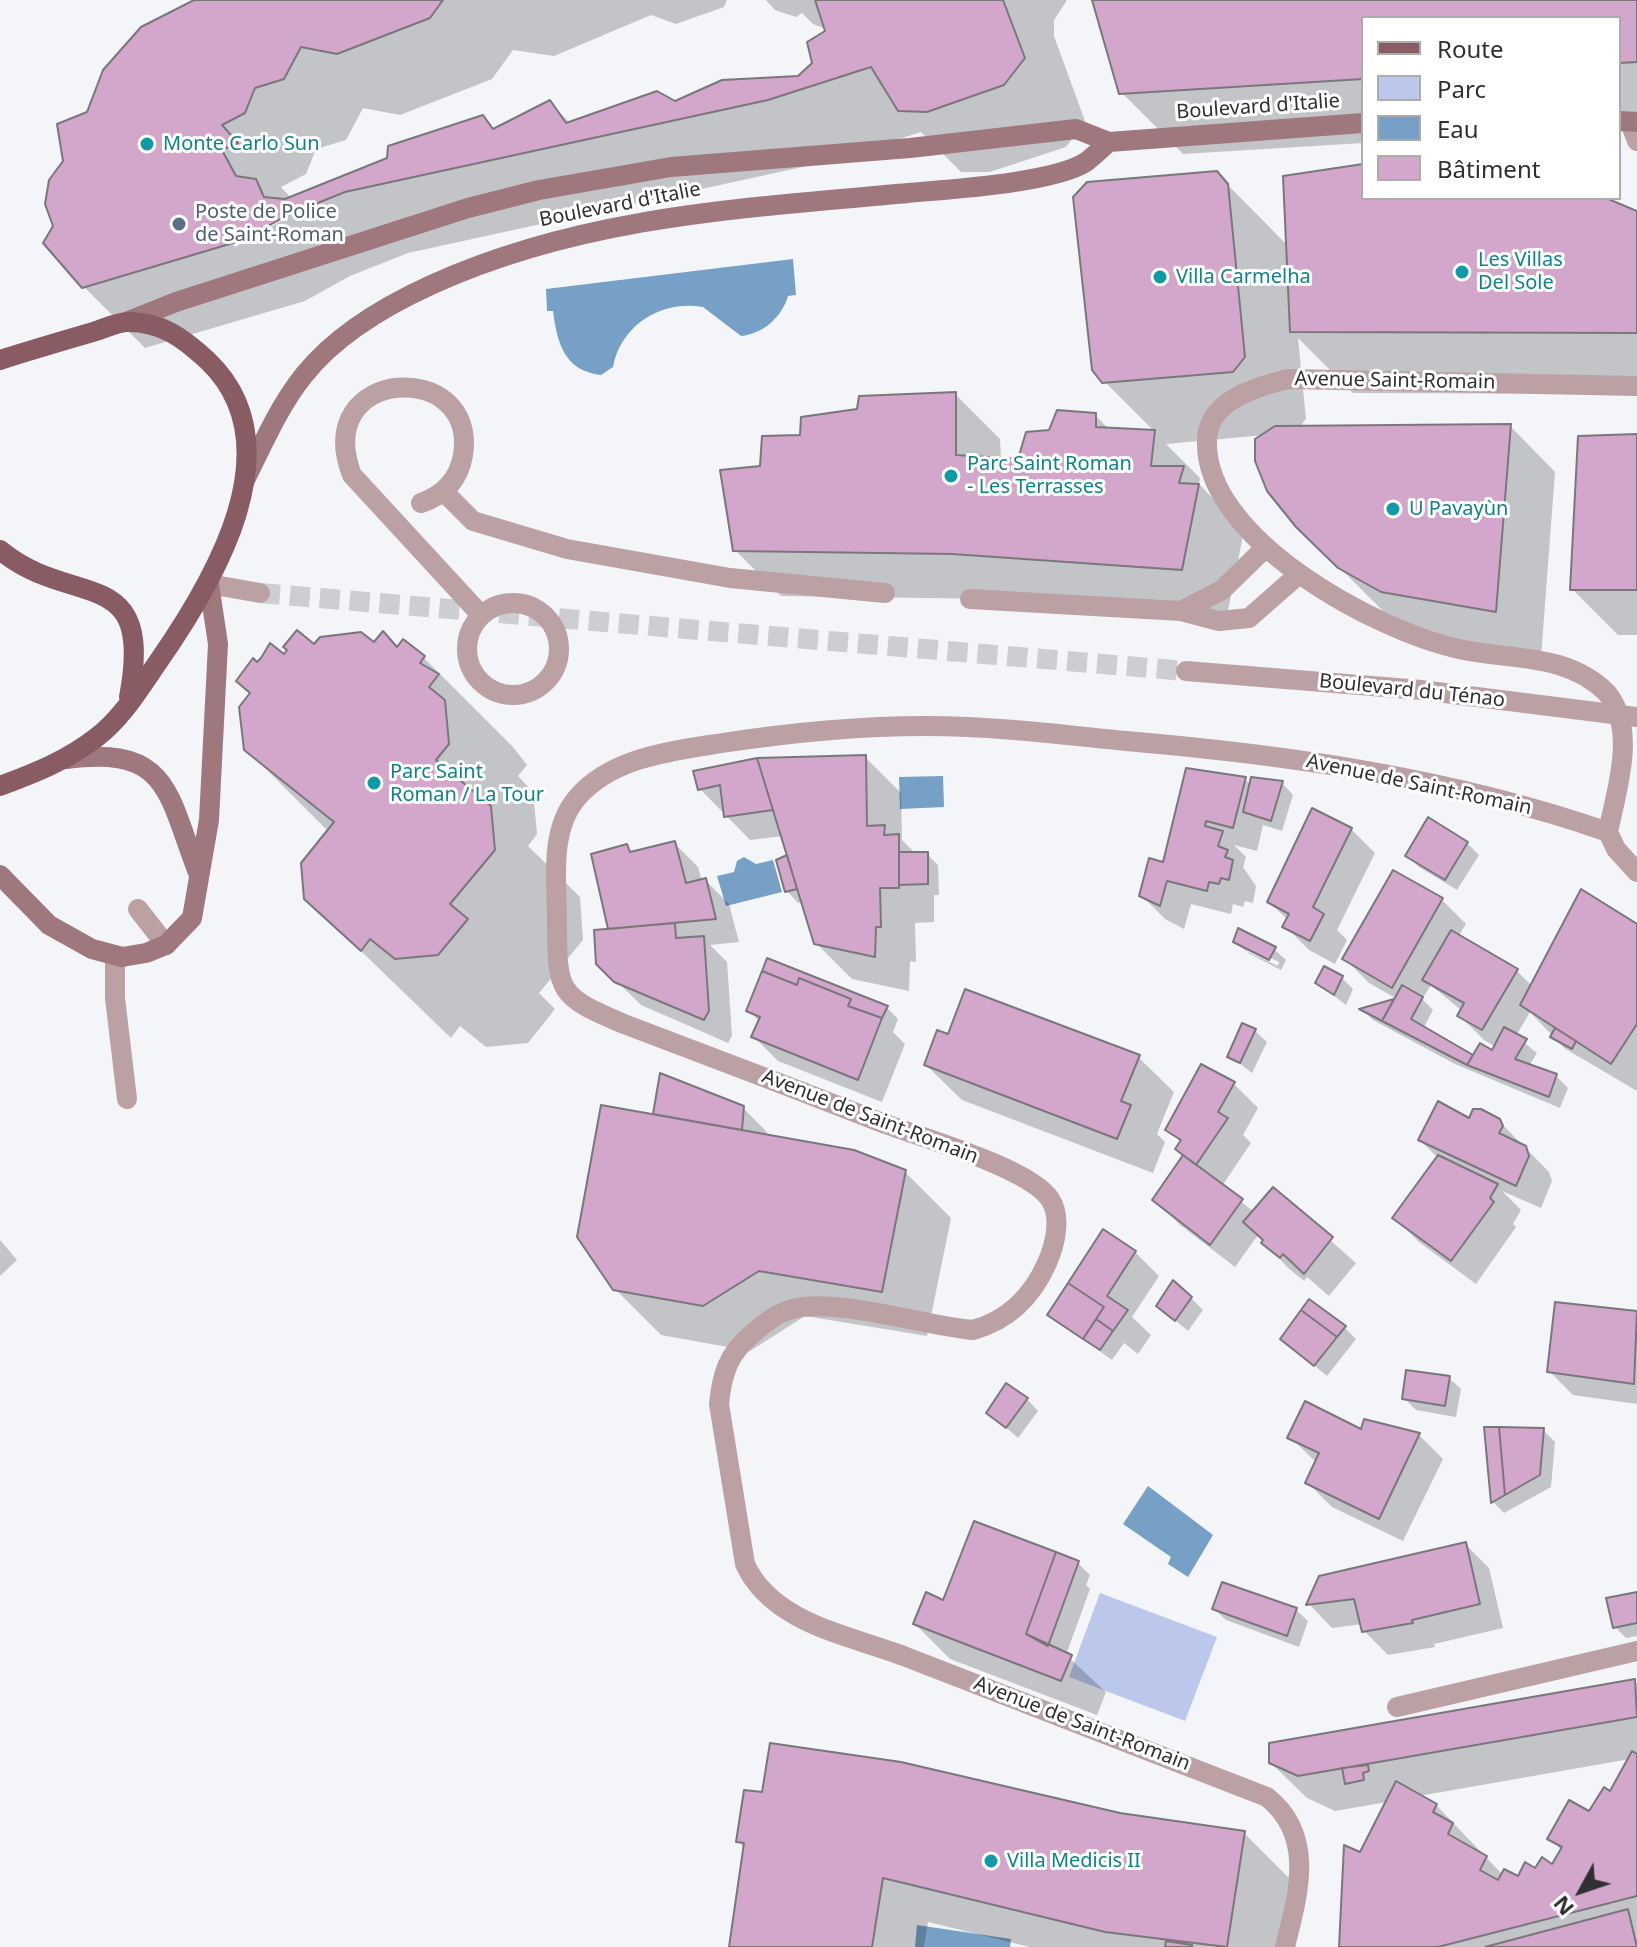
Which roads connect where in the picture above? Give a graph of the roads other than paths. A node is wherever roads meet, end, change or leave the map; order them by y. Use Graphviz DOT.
graph roads {
  1 [pos="1361,123"];
  2 [pos="1109,142"];
  3 [pos="126,322"];
  4 [pos="0,360"];
  5 [pos="1637,386"];
  6 [pos="245,480"];
  7 [pos="444,492"];
  8 [pos="421,503"];
  9 [pos="1265,548"];
  10 [pos="0,550"];
  11 [pos="1298,575"];
  12 [pos="209,584"];
  13 [pos="260,593"];
  14 [pos="885,593"];
  15 [pos="970,599"];
  16 [pos="1181,611"];
  17 [pos="481,615"];
  18 [pos="1186,671"];
  19 [pos="128,705"];
  20 [pos="1637,717"];
  21 [pos="66,759"];
  22 [pos="0,786"];
  23 [pos="1608,832"];
  24 [pos="1637,872"];
  25 [pos="0,875"];
  26 [pos="199,875"];
  27 [pos="138,909"];
  28 [pos="166,945"];
  29 [pos="115,955"];
  30 [pos="127,1099"];
  31 [pos="1637,1651"];
  32 [pos="1397,1707"];
  33 [pos="1285,1947"];
  1 -- 2 [label="street, Boulevard d'Italie"];
  2 -- 3 [label="street, Boulevard d'Italie"];
  2 -- 6 [label="street, Boulevard d'Italie"];
  3 -- 4 [label="main road, Boulevard d'Italie"];
  3 -- 6 [label="main road"];
  5 -- 9 [label="street, Avenue Saint-Romain"];
  6 -- 12 [label="main road, Boulevard d'Italie"];
  7 -- 8 [label="street"];
  7 -- 14 [label="street"];
  7 -- 17 [label="street"];
  9 -- 11 [label="street, Avenue Saint-Romain"];
  9 -- 16 [label="street"];
  10 -- 19 [label="main road"];
  11 -- 16 [label="street"];
  11 -- 23 [label="street, Avenue Saint-Romain"];
  12 -- 13 [label="street"];
  12 -- 19 [label="main road, Boulevard d'Italie"];
  12 -- 26 [label="street"];
  15 -- 16 [label="street"];
  17 -- 17 [label="street"];
  18 -- 20 [label="street, Boulevard du Ténao, bridge"];
  19 -- 21 [label="main road, Boulevard d'Italie"];
  21 -- 22 [label="main road, Boulevard d'Italie"];
  21 -- 26 [label="street"];
  23 -- 24 [label="street"];
  23 -- 33 [label="street, Avenue de Saint-Romain"];
  25 -- 29 [label="street"];
  26 -- 28 [label="street"];
  27 -- 28 [label="street"];
  28 -- 29 [label="street"];
  29 -- 30 [label="street"];
  31 -- 32 [label="street"];
}
